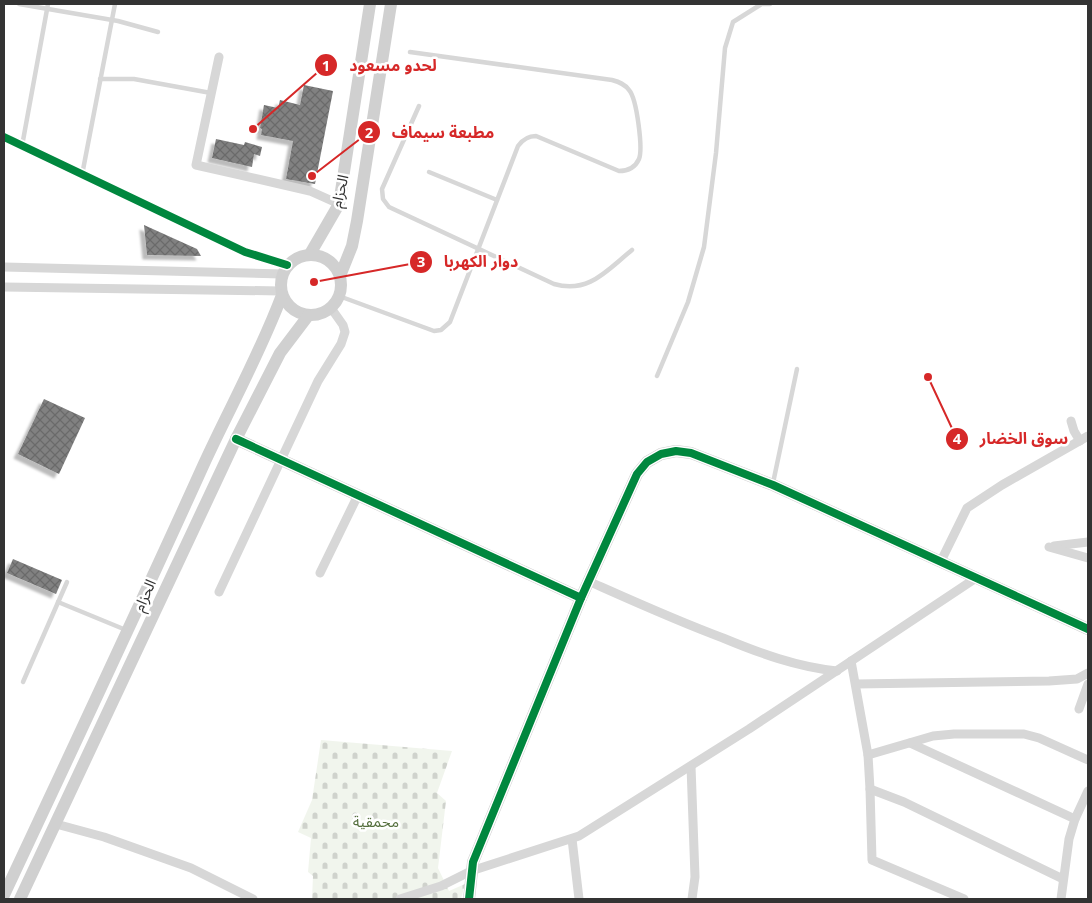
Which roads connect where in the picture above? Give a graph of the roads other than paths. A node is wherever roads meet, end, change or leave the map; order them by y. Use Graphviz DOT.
graph roads {
  1 [pos="19,4"];
  2 [pos="115,4"];
  3 [pos="370,4"];
  4 [pos="391,4"];
  5 [pos="760,4"];
  6 [pos="770,4"];
  7 [pos="47,6"];
  8 [pos="112,20"];
  9 [pos="158,32"];
  10 [pos="410,52"];
  11 [pos="219,56"];
  12 [pos="100,79"];
  13 [pos="211,93"];
  14 [pos="420,106"];
  15 [pos="4,137"];
  16 [pos="22,146"];
  17 [pos="429,172"];
  18 [pos="82,175"];
  19 [pos="497,200"];
  20 [pos="339,204"];
  21 [pos="478,247"];
  22 [pos="632,250"];
  23 [pos="310,254"];
  24 [pos="4,267"];
  25 [pos="285,269"];
  26 [pos="340,276"];
  27 [pos="4,287"];
  28 [pos="281,293"];
  29 [pos="339,296"];
  30 [pos="331,308"];
  31 [pos="308,316"];
  32 [pos="797,370"];
  33 [pos="657,376"];
  34 [pos="1071,421"];
  35 [pos="1084,438"];
  36 [pos="214,442"];
  37 [pos="233,444"];
  38 [pos="281,460"];
  39 [pos="773,486"];
  40 [pos="358,495"];
  41 [pos="1088,542"];
  42 [pos="1088,558"];
  43 [pos="941,561"];
  44 [pos="320,573"];
  45 [pos="976,578"];
  46 [pos="588,581"];
  47 [pos="67,582"];
  48 [pos="219,592"];
  49 [pos="581,598"];
  50 [pos="58,602"];
  51 [pos="1088,629"];
  52 [pos="128,631"];
  53 [pos="852,661"];
  54 [pos="837,671"];
  55 [pos="1088,674"];
  56 [pos="23,682"];
  57 [pos="856,684"];
  58 [pos="1088,684"];
  59 [pos="1079,709"];
  60 [pos="910,743"];
  61 [pos="868,755"];
  62 [pos="1088,760"];
  63 [pos="691,766"];
  64 [pos="870,789"];
  65 [pos="1088,791"];
  66 [pos="1075,819"];
  67 [pos="56,824"];
  68 [pos="572,839"];
  69 [pos="471,871"];
  70 [pos="1063,879"];
  71 [pos="4,895"];
  72 [pos="20,899"];
  73 [pos="253,899"];
  74 [pos="400,899"];
  75 [pos="469,899"];
  76 [pos="578,899"];
  77 [pos="692,899"];
  78 [pos="964,899"];
  79 [pos="1061,899"];
  1 -- 7 [label="lane"];
  2 -- 8 [label="lane"];
  3 -- 20 [label="main road, الحزام"];
  4 -- 26 [label="main road"];
  5 -- 6 [label="lane"];
  5 -- 33 [label="lane"];
  7 -- 8 [label="lane"];
  7 -- 16 [label="lane"];
  8 -- 9 [label="lane"];
  8 -- 12 [label="lane"];
  10 -- 19 [label="lane"];
  11 -- 13 [label="street"];
  12 -- 13 [label="lane"];
  12 -- 18 [label="lane"];
  13 -- 20 [label="street"];
  14 -- 21 [label="lane"];
  15 -- 16 [label="street"];
  16 -- 18 [label="street"];
  17 -- 19 [label="lane"];
  18 -- 25 [label="street"];
  19 -- 21 [label="lane"];
  20 -- 23 [label="main road, الحزام"];
  21 -- 22 [label="lane"];
  21 -- 29 [label="lane"];
  23 -- 25 [label="main road"];
  23 -- 26 [label="main road"];
  24 -- 25 [label="street"];
  25 -- 28 [label="main road"];
  26 -- 29 [label="main road"];
  27 -- 28 [label="street"];
  28 -- 31 [label="main road"];
  28 -- 36 [label="main road, الحزام"];
  29 -- 30 [label="main road"];
  30 -- 31 [label="main road"];
  30 -- 38 [label="street"];
  31 -- 37 [label="main road, الحزام"];
  32 -- 39 [label="lane"];
  34 -- 35 [label="street"];
  35 -- 43 [label="street"];
  36 -- 37 [label="main road"];
  36 -- 52 [label="main road, الحزام"];
  37 -- 38 [label="main road"];
  37 -- 67 [label="main road, الحزام"];
  38 -- 40 [label="main road"];
  38 -- 48 [label="street"];
  39 -- 43 [label="main road"];
  39 -- 46 [label="main road"];
  40 -- 44 [label="street"];
  40 -- 49 [label="main road"];
  41 -- 42 [label="street"];
  43 -- 45 [label="main road"];
  45 -- 51 [label="main road"];
  45 -- 53 [label="street"];
  46 -- 49 [label="main road"];
  46 -- 54 [label="street"];
  47 -- 50 [label="lane"];
  49 -- 69 [label="main road"];
  50 -- 52 [label="lane"];
  50 -- 56 [label="lane"];
  52 -- 71 [label="main road, الحزام"];
  53 -- 54 [label="street"];
  53 -- 57 [label="street"];
  54 -- 63 [label="street"];
  55 -- 57 [label="street"];
  57 -- 61 [label="street"];
  58 -- 59 [label="street"];
  60 -- 61 [label="street"];
  60 -- 62 [label="street"];
  60 -- 66 [label="street"];
  61 -- 64 [label="street"];
  63 -- 68 [label="street"];
  63 -- 77 [label="street"];
  64 -- 70 [label="street"];
  64 -- 78 [label="street"];
  65 -- 66 [label="street"];
  66 -- 70 [label="street"];
  67 -- 72 [label="main road, الحزام"];
  67 -- 73 [label="street"];
  68 -- 69 [label="street"];
  68 -- 76 [label="street"];
  69 -- 74 [label="street"];
  69 -- 75 [label="main road"];
  70 -- 79 [label="street"];
}
